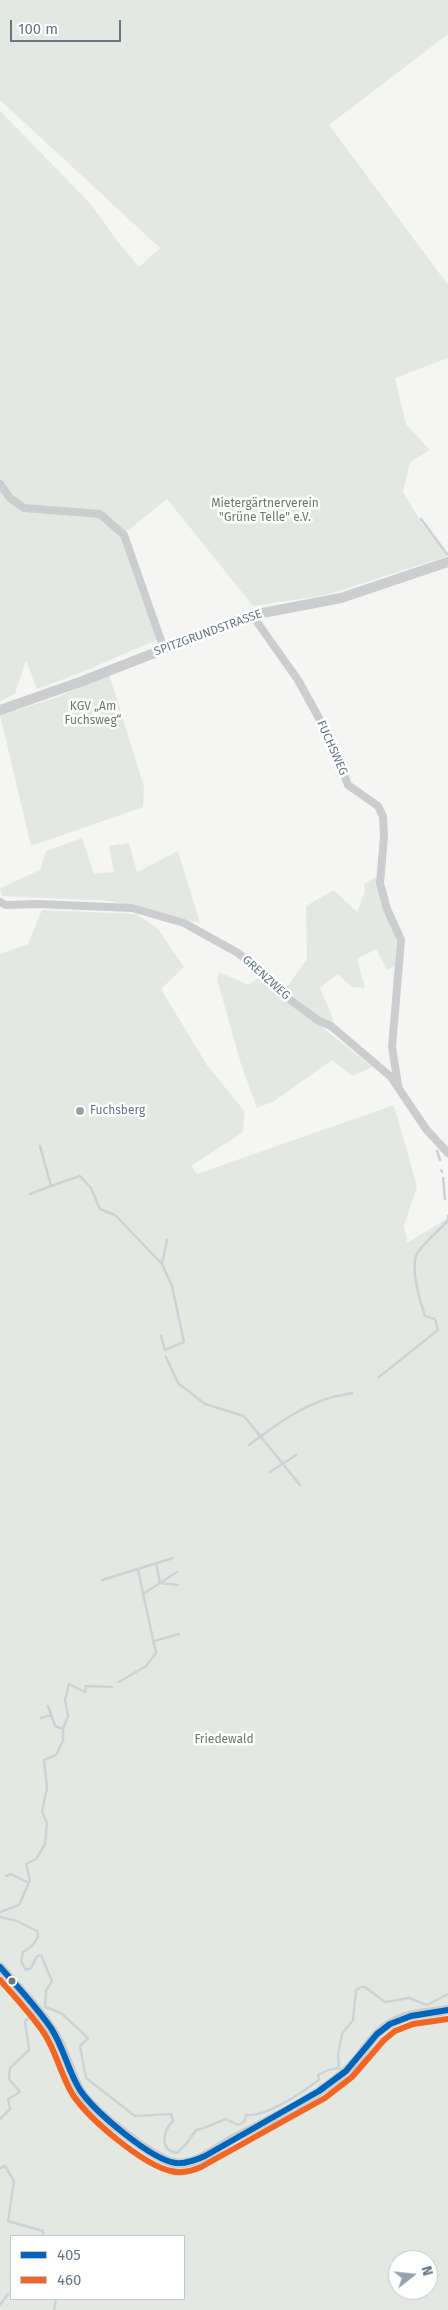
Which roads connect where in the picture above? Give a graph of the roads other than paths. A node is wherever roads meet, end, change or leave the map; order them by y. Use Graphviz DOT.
graph roads {
  1 [pos="0,484"];
  2 [pos="448,562"];
  3 [pos="252,615"];
  4 [pos="164,649"];
  5 [pos="0,710"];
  6 [pos="0,902"];
  7 [pos="399,1087"];
  8 [pos="448,1153"];
  9 [pos="0,1966"];
  10 [pos="448,2010"];
  1 -- 4 [label="street"];
  2 -- 3 [label="street, SPITZGRUNDSTRASSE"];
  3 -- 4 [label="street, SPITZGRUNDSTRASSE"];
  3 -- 7 [label="street, FUCHSWEG"];
  4 -- 5 [label="street, SPITZGRUNDSTRASSE"];
  6 -- 7 [label="street, GRENZWEG"];
  7 -- 8 [label="street, GRENZWEG"];
  9 -- 10 [label="street"];
}
